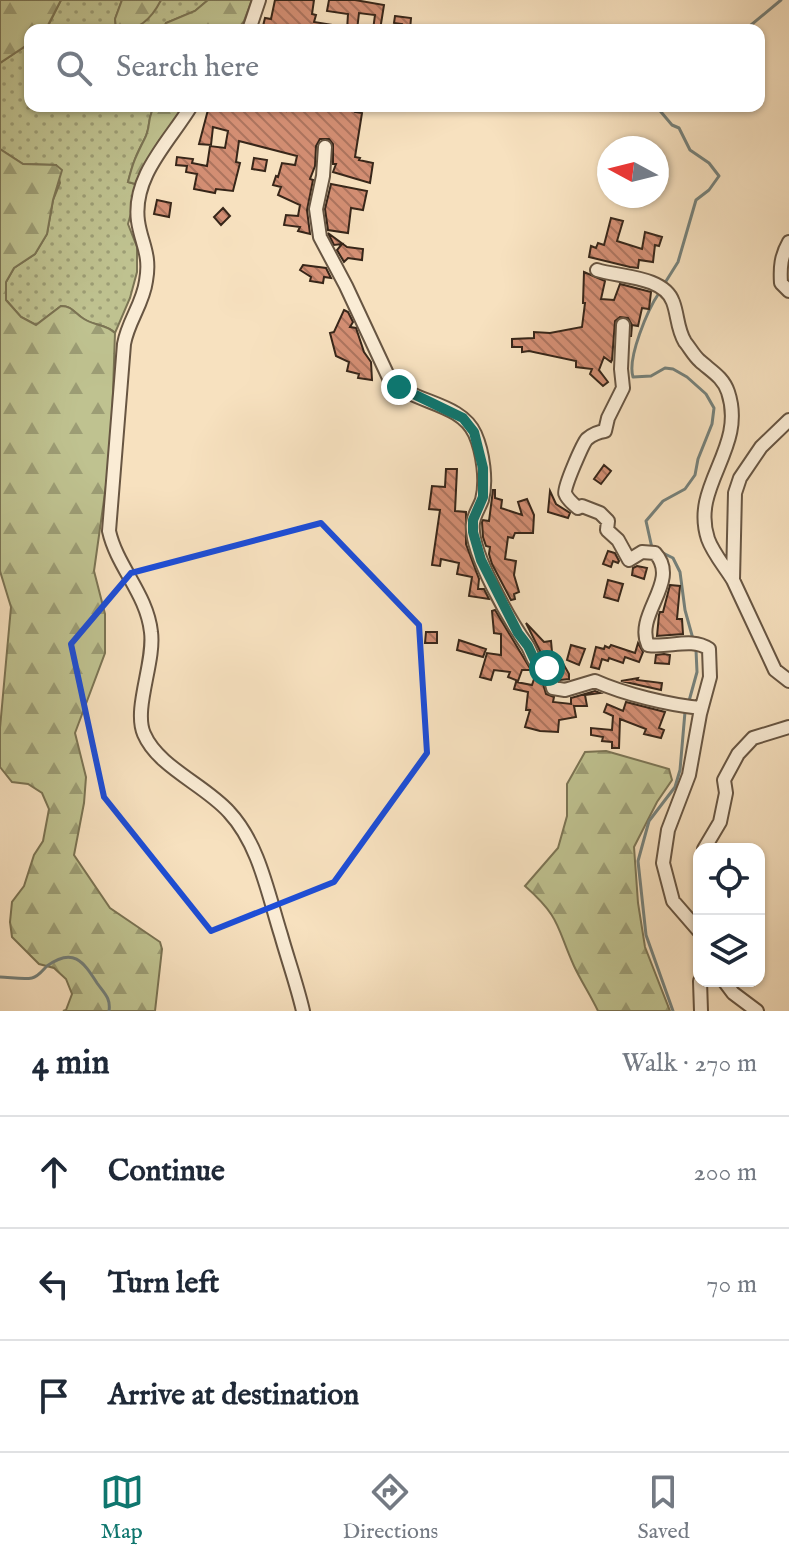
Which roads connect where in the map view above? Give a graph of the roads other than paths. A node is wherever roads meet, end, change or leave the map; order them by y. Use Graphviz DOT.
graph roads {
  1 [pos="259,0"];
  2 [pos="251,24"];
  3 [pos="187,112"];
  4 [pos="325,147"];
  5 [pos="789,242"];
  6 [pos="597,270"];
  7 [pos="789,291"];
  8 [pos="623,325"];
  9 [pos="789,420"];
  10 [pos="733,580"];
  11 [pos="789,681"];
  12 [pos="701,708"];
  13 [pos="789,727"];
  14 [pos="708,843"];
  15 [pos="693,924"];
  16 [pos="700,987"];
  17 [pos="728,987"];
  18 [pos="303,1011"];
  19 [pos="701,1011"];
  20 [pos="757,1011"];
  1 -- 2 [label="street"];
  3 -- 18 [label="street"];
  4 -- 12 [label="street"];
  5 -- 7 [label="street"];
  6 -- 10 [label="street"];
  8 -- 12 [label="street"];
  9 -- 10 [label="street"];
  10 -- 11 [label="street"];
  12 -- 15 [label="street"];
  13 -- 14 [label="street"];
  16 -- 19 [label="street"];
  17 -- 20 [label="street"];
}
